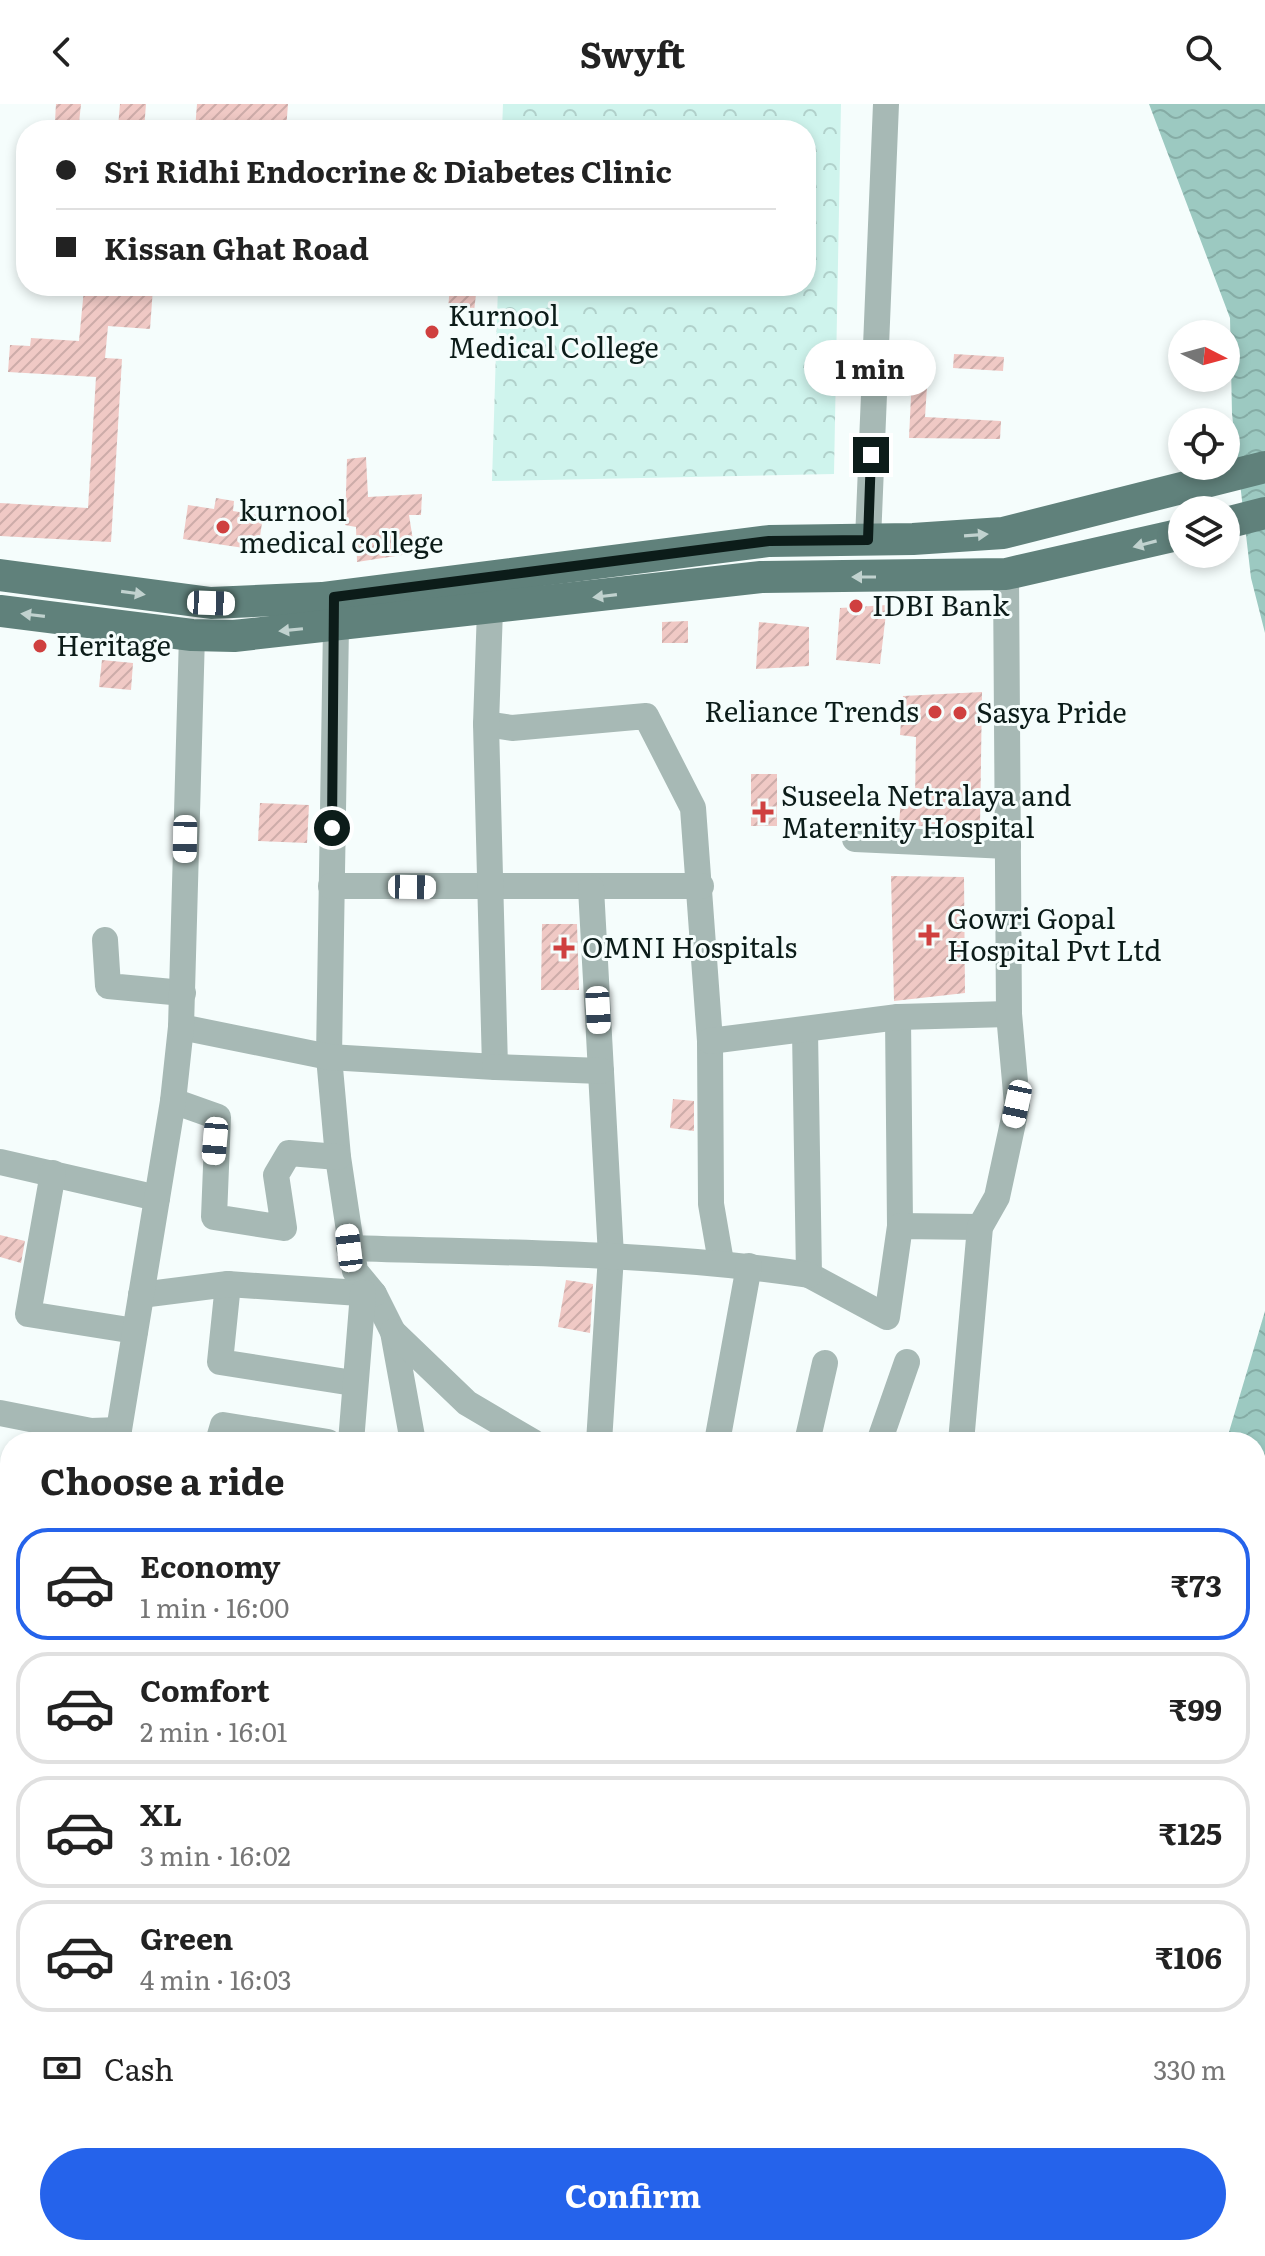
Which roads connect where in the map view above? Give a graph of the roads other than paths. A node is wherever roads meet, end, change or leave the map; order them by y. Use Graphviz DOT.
graph roads {
  1 [pos="886,104"];
  2 [pos="1265,467"];
  3 [pos="1265,513"];
  4 [pos="1240,519"];
  5 [pos="1168,538"];
  6 [pos="913,539"];
  7 [pos="868,540"];
  8 [pos="1006,574"];
  9 [pos="0,575"];
  10 [pos="913,578"];
  11 [pos="490,609"];
  12 [pos="0,611"];
  13 [pos="335,612"];
  14 [pos="192,635"];
  15 [pos="486,724"];
  16 [pos="855,839"];
  17 [pos="1008,846"];
  18 [pos="331,886"];
  19 [pos="701,886"];
  20 [pos="493,888"];
  21 [pos="591,888"];
  22 [pos="105,940"];
  23 [pos="183,993"];
  24 [pos="1009,1014"];
  25 [pos="898,1017"];
  26 [pos="181,1027"];
  27 [pos="805,1031"];
  28 [pos="710,1041"];
  29 [pos="329,1057"];
  30 [pos="495,1067"];
  31 [pos="601,1071"];
  32 [pos="173,1101"];
  33 [pos="338,1157"];
  34 [pos="0,1162"];
  35 [pos="53,1173"];
  36 [pos="157,1198"];
  37 [pos="900,1226"];
  38 [pos="980,1227"];
  39 [pos="349,1248"];
  40 [pos="611,1256"];
  41 [pos="721,1262"];
  42 [pos="749,1266"];
  43 [pos="809,1275"];
  44 [pos="228,1284"];
  45 [pos="368,1294"];
  46 [pos="141,1295"];
  47 [pos="135,1331"];
  48 [pos="393,1332"];
  49 [pos="907,1362"];
  50 [pos="825,1363"];
  51 [pos="353,1383"];
  52 [pos="0,1413"];
  53 [pos="96,1432"];
  54 [pos="119,1432"];
  55 [pos="221,1432"];
  56 [pos="266,1432"];
  57 [pos="351,1432"];
  58 [pos="411,1432"];
  59 [pos="516,1432"];
  60 [pos="600,1432"];
  61 [pos="722,1432"];
  62 [pos="809,1432"];
  63 [pos="882,1432"];
  64 [pos="962,1432"];
  1 -- 7 [label="street"];
  6 -- 2 [label="main road, one-way"];
  3 -- 4 [label="main road"];
  5 -- 8 [label="main road, one-way"];
  6 -- 7 [label="main road"];
  6 -- 10 [label="main road"];
  7 -- 13 [label="main road"];
  8 -- 10 [label="main road"];
  8 -- 17 [label="street"];
  9 -- 13 [label="main road, one-way"];
  10 -- 11 [label="main road, one-way"];
  11 -- 13 [label="main road"];
  11 -- 15 [label="street"];
  14 -- 12 [label="main road, one-way"];
  13 -- 14 [label="main road, one-way"];
  13 -- 18 [label="street"];
  14 -- 23 [label="street"];
  15 -- 19 [label="street"];
  15 -- 20 [label="street"];
  16 -- 17 [label="street"];
  17 -- 24 [label="street"];
  18 -- 20 [label="street"];
  18 -- 29 [label="street"];
  19 -- 21 [label="street"];
  19 -- 28 [label="street"];
  20 -- 21 [label="street"];
  20 -- 30 [label="street"];
  21 -- 31 [label="street"];
  22 -- 23 [label="street"];
  23 -- 26 [label="street"];
  24 -- 25 [label="street"];
  24 -- 38 [label="street"];
  25 -- 27 [label="street"];
  25 -- 37 [label="street"];
  26 -- 29 [label="street"];
  26 -- 32 [label="street"];
  27 -- 28 [label="street"];
  27 -- 43 [label="street"];
  28 -- 41 [label="street"];
  29 -- 30 [label="street"];
  29 -- 33 [label="street"];
  30 -- 31 [label="street"];
  31 -- 40 [label="street"];
  32 -- 33 [label="street"];
  32 -- 36 [label="street"];
  33 -- 39 [label="street"];
  34 -- 35 [label="street"];
  35 -- 36 [label="street"];
  35 -- 47 [label="street"];
  36 -- 46 [label="street"];
  37 -- 38 [label="street"];
  37 -- 43 [label="street"];
  38 -- 64 [label="street"];
  39 -- 40 [label="street"];
  39 -- 45 [label="street"];
  40 -- 41 [label="street"];
  40 -- 60 [label="street"];
  41 -- 42 [label="street"];
  42 -- 43 [label="street"];
  42 -- 61 [label="street"];
  44 -- 45 [label="street"];
  44 -- 46 [label="street"];
  44 -- 51 [label="street"];
  45 -- 48 [label="street"];
  45 -- 51 [label="street"];
  46 -- 47 [label="street"];
  47 -- 54 [label="street"];
  48 -- 58 [label="street"];
  48 -- 59 [label="street"];
  49 -- 63 [label="street"];
  50 -- 62 [label="street"];
  51 -- 57 [label="street"];
  52 -- 53 [label="street"];
  55 -- 56 [label="street"];
}
